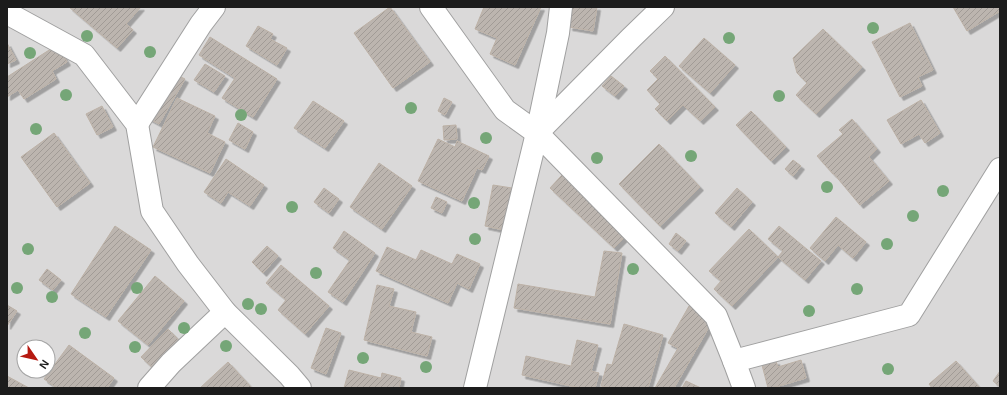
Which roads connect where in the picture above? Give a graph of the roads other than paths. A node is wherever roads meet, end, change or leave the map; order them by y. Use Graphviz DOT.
graph roads {
  1 [pos="214,7"];
  2 [pos="431,7"];
  3 [pos="562,7"];
  4 [pos="663,7"];
  5 [pos="7,13"];
  6 [pos="136,124"];
  7 [pos="537,133"];
  8 [pos="1000,169"];
  9 [pos="225,312"];
  10 [pos="734,361"];
  11 [pos="149,388"];
  12 [pos="300,388"];
  13 [pos="475,388"];
  14 [pos="744,388"];
  1 -- 6 [label="street"];
  2 -- 7 [label="street"];
  3 -- 7 [label="street"];
  4 -- 7 [label="street"];
  5 -- 6 [label="street"];
  6 -- 9 [label="street"];
  7 -- 10 [label="street"];
  7 -- 13 [label="street"];
  8 -- 10 [label="street"];
  9 -- 11 [label="street"];
  9 -- 12 [label="street"];
  10 -- 14 [label="street"];
}
